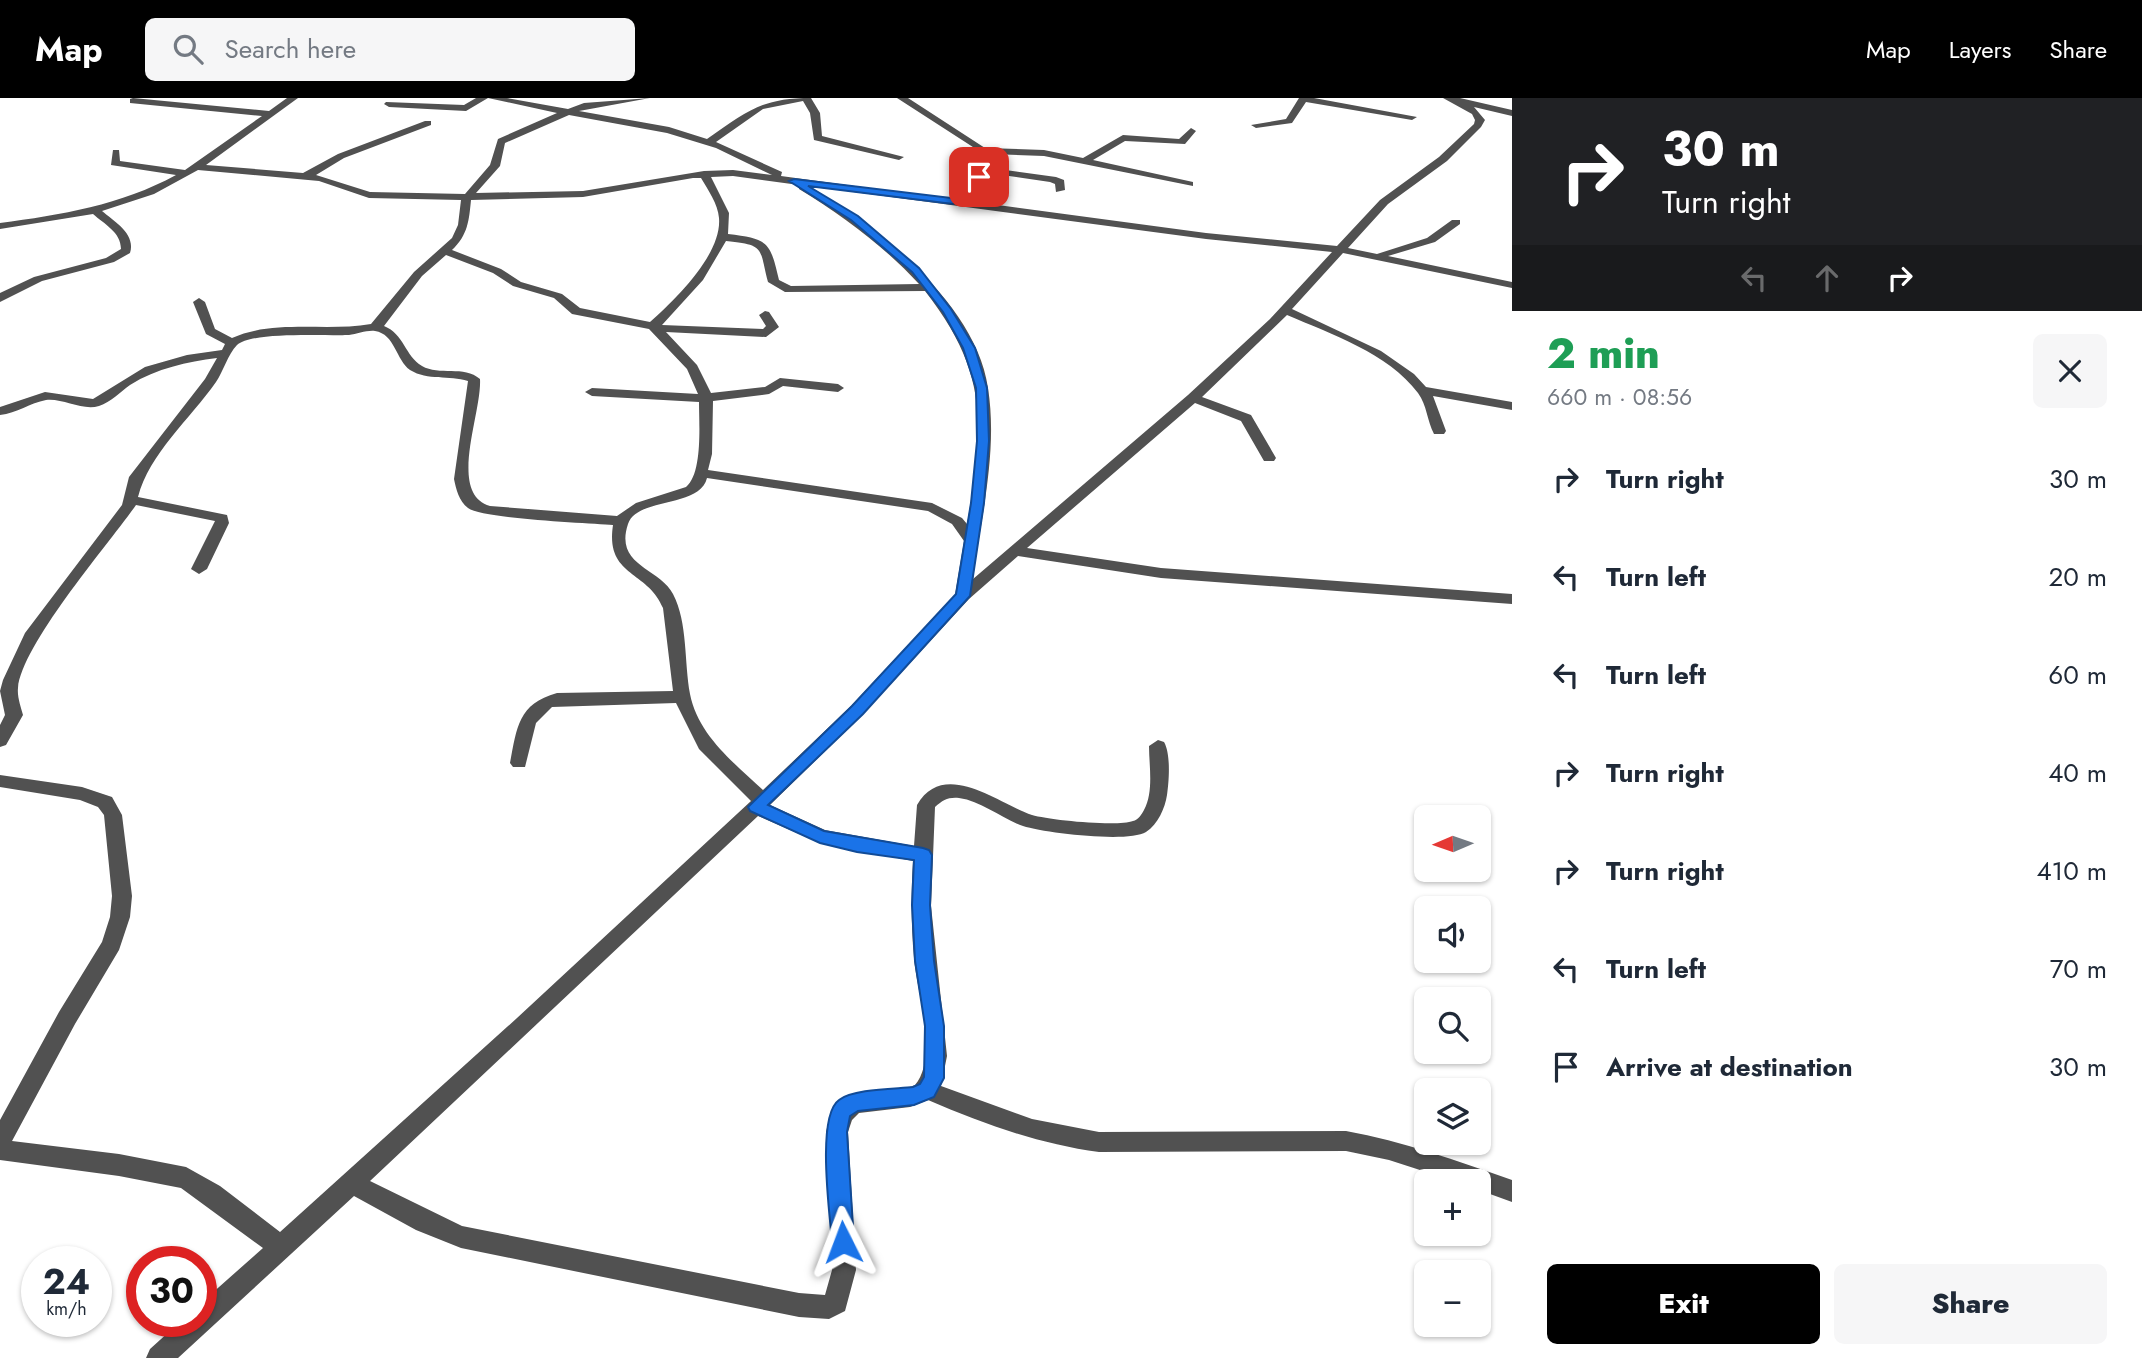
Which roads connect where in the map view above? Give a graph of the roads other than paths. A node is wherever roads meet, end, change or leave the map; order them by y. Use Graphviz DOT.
graph roads {
  1 [pos="293,98"];
  2 [pos="483,98"];
  3 [pos="492,98"];
  4 [pos="645,98"];
  5 [pos="806,98"];
  6 [pos="902,98"];
  7 [pos="1303,98"];
  8 [pos="1454,100"];
  9 [pos="133,101"];
  10 [pos="388,104"];
  11 [pos="570,111"];
  12 [pos="1512,113"];
  13 [pos="270,114"];
  14 [pos="1412,117"];
  15 [pos="428,123"];
  16 [pos="1256,125"];
  17 [pos="1191,131"];
  18 [pos="709,142"];
  19 [pos="985,151"];
  20 [pos="116,152"];
  21 [pos="899,157"];
  22 [pos="1084,162"];
  23 [pos="191,170"];
  24 [pos="986,170"];
  25 [pos="704,174"];
  26 [pos="304,177"];
  27 [pos="794,181"];
  28 [pos="1189,184"];
  29 [pos="1060,190"];
  30 [pos="466,199"];
  31 [pos="953,202"];
  32 [pos="95,210"];
  33 [pos="1455,222"];
  34 [pos="0,226"];
  35 [pos="721,237"];
  36 [pos="1343,250"];
  37 [pos="445,251"];
  38 [pos="1378,255"];
  39 [pos="1512,285"];
  40 [pos="929,287"];
  41 [pos="0,298"];
  42 [pos="199,302"];
  43 [pos="1284,310"];
  44 [pos="765,314"];
  45 [pos="375,327"];
  46 [pos="654,327"];
  47 [pos="229,348"];
  48 [pos="838,388"];
  49 [pos="1422,390"];
  50 [pos="592,392"];
  51 [pos="706,398"];
  52 [pos="1193,398"];
  53 [pos="1512,407"];
  54 [pos="0,411"];
  55 [pos="1439,431"];
  56 [pos="1269,458"];
  57 [pos="702,473"];
  58 [pos="131,499"];
  59 [pos="621,522"];
  60 [pos="970,539"];
  61 [pos="1014,551"];
  62 [pos="199,569"];
  63 [pos="963,596"];
  64 [pos="1512,599"];
  65 [pos="682,697"];
  66 [pos="0,741"];
  67 [pos="1158,746"];
  68 [pos="519,763"];
  69 [pos="0,781"];
  70 [pos="760,804"];
  71 [pos="923,855"];
  72 [pos="927,1090"];
  73 [pos="0,1142"];
  74 [pos="0,1150"];
  75 [pos="352,1182"];
  76 [pos="1512,1191"];
  77 [pos="281,1247"];
  78 [pos="217,1306"];
  79 [pos="183,1337"];
  80 [pos="159,1358"];
  1 -- 13 [label="street"];
  2 -- 10 [label="street"];
  3 -- 11 [label="street"];
  4 -- 11 [label="street"];
  5 -- 18 [label="street"];
  5 -- 21 [label="street"];
  6 -- 19 [label="street"];
  7 -- 14 [label="street"];
  7 -- 16 [label="street"];
  8 -- 12 [label="street"];
  8 -- 36 [label="street"];
  9 -- 13 [label="street"];
  11 -- 18 [label="street"];
  11 -- 30 [label="street"];
  13 -- 23 [label="street"];
  15 -- 26 [label="street"];
  17 -- 22 [label="street"];
  18 -- 27 [label="street"];
  19 -- 22 [label="street"];
  19 -- 24 [label="street"];
  20 -- 23 [label="street"];
  22 -- 28 [label="street"];
  23 -- 26 [label="street"];
  23 -- 32 [label="street"];
  24 -- 29 [label="street"];
  24 -- 31 [label="street"];
  25 -- 27 [label="street"];
  25 -- 30 [label="street"];
  25 -- 35 [label="street"];
  26 -- 30 [label="street"];
  27 -- 31 [label="street"];
  27 -- 40 [label="street"];
  30 -- 37 [label="street"];
  31 -- 36 [label="street"];
  32 -- 34 [label="street"];
  32 -- 41 [label="street"];
  33 -- 38 [label="street"];
  35 -- 40 [label="street"];
  35 -- 46 [label="street"];
  36 -- 38 [label="street"];
  36 -- 43 [label="street"];
  37 -- 45 [label="street"];
  37 -- 46 [label="street"];
  38 -- 39 [label="street"];
  40 -- 60 [label="street"];
  42 -- 47 [label="street"];
  43 -- 49 [label="street"];
  43 -- 52 [label="street"];
  44 -- 46 [label="street"];
  45 -- 47 [label="street"];
  45 -- 59 [label="street"];
  46 -- 51 [label="street"];
  47 -- 54 [label="street"];
  47 -- 58 [label="street"];
  48 -- 51 [label="street"];
  49 -- 53 [label="street"];
  49 -- 55 [label="street"];
  50 -- 51 [label="street"];
  51 -- 57 [label="street"];
  52 -- 56 [label="street"];
  52 -- 61 [label="street"];
  57 -- 59 [label="street"];
  57 -- 60 [label="street"];
  58 -- 62 [label="street"];
  58 -- 66 [label="street"];
  59 -- 65 [label="street"];
  60 -- 63 [label="street"];
  61 -- 63 [label="street"];
  61 -- 64 [label="street"];
  63 -- 70 [label="street"];
  65 -- 68 [label="street"];
  65 -- 70 [label="street"];
  67 -- 71 [label="street"];
  69 -- 73 [label="street"];
  70 -- 71 [label="street"];
  70 -- 75 [label="street"];
  71 -- 72 [label="street"];
  72 -- 75 [label="street"];
  72 -- 76 [label="street"];
  74 -- 77 [label="street"];
  75 -- 77 [label="street"];
  77 -- 78 [label="street"];
  79 -- 80 [label="street"];
}
